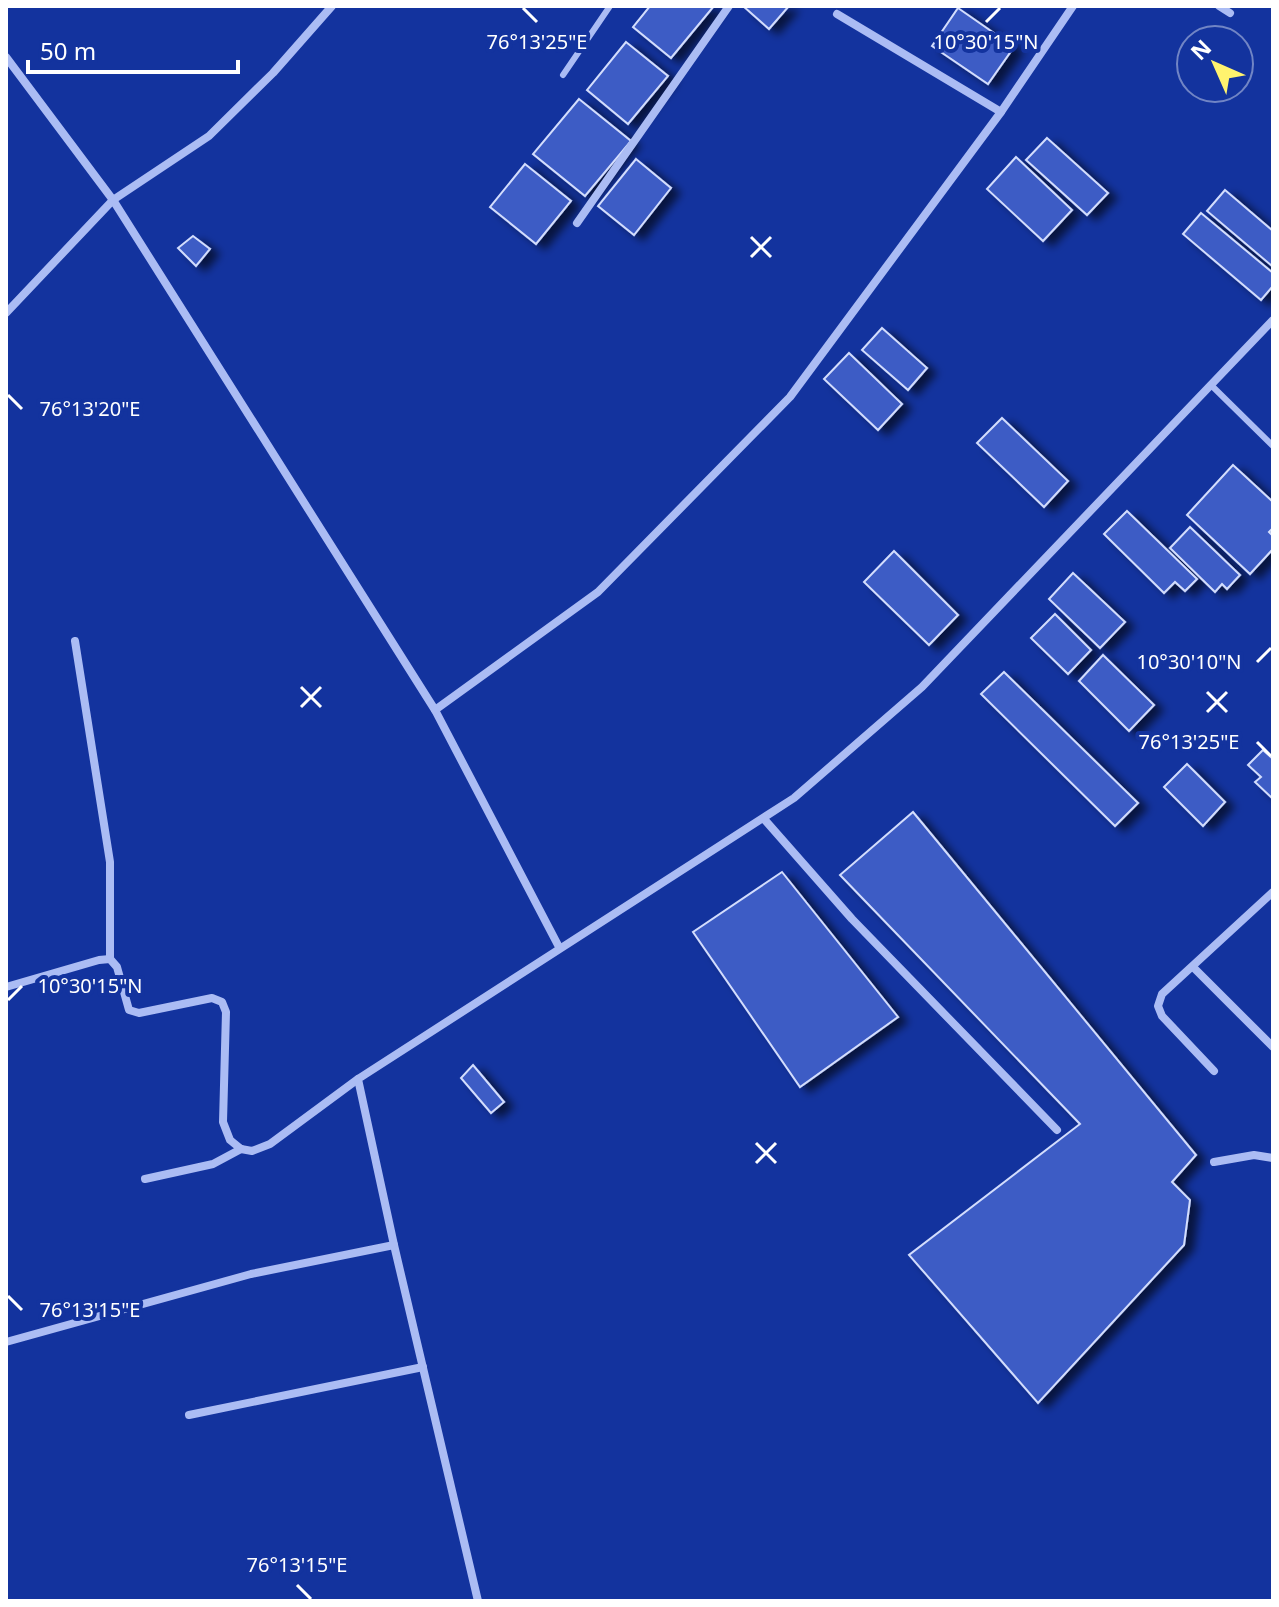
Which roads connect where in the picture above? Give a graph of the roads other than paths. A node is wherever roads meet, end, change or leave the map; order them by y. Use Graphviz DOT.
graph roads {
  1 [pos="332,6"];
  2 [pos="610,6"];
  3 [pos="729,6"];
  4 [pos="1073,6"];
  5 [pos="1219,6"];
  6 [pos="1230,13"];
  7 [pos="837,14"];
  8 [pos="6,57"];
  9 [pos="563,75"];
  10 [pos="1001,112"];
  11 [pos="113,200"];
  12 [pos="577,223"];
  13 [pos="6,313"];
  14 [pos="1273,320"];
  15 [pos="1211,385"];
  16 [pos="1273,446"];
  17 [pos="75,641"];
  18 [pos="435,710"];
  19 [pos="764,819"];
  20 [pos="1273,892"];
  21 [pos="559,947"];
  22 [pos="110,959"];
  23 [pos="1193,967"];
  24 [pos="6,987"];
  25 [pos="1273,1047"];
  26 [pos="1214,1071"];
  27 [pos="358,1079"];
  28 [pos="1057,1130"];
  29 [pos="241,1149"];
  30 [pos="1273,1158"];
  31 [pos="1214,1162"];
  32 [pos="145,1179"];
  33 [pos="394,1245"];
  34 [pos="6,1342"];
  35 [pos="423,1367"];
  36 [pos="189,1415"];
  37 [pos="478,1601"];
  1 -- 11 [label="street"];
  2 -- 9 [label="lane"];
  3 -- 12 [label="street"];
  4 -- 10 [label="street"];
  5 -- 6 [label="street"];
  7 -- 10 [label="street"];
  8 -- 11 [label="street"];
  10 -- 18 [label="street"];
  11 -- 13 [label="street"];
  11 -- 18 [label="street"];
  14 -- 15 [label="street"];
  15 -- 16 [label="lane"];
  15 -- 19 [label="street"];
  17 -- 22 [label="street"];
  18 -- 21 [label="street"];
  19 -- 21 [label="street"];
  19 -- 28 [label="street"];
  20 -- 23 [label="street"];
  21 -- 27 [label="street"];
  22 -- 24 [label="street"];
  22 -- 29 [label="street"];
  23 -- 25 [label="street"];
  23 -- 26 [label="street"];
  27 -- 29 [label="street"];
  27 -- 33 [label="street"];
  29 -- 32 [label="street"];
  30 -- 31 [label="street"];
  33 -- 34 [label="street"];
  33 -- 35 [label="street"];
  35 -- 36 [label="street"];
  35 -- 37 [label="street"];
}
